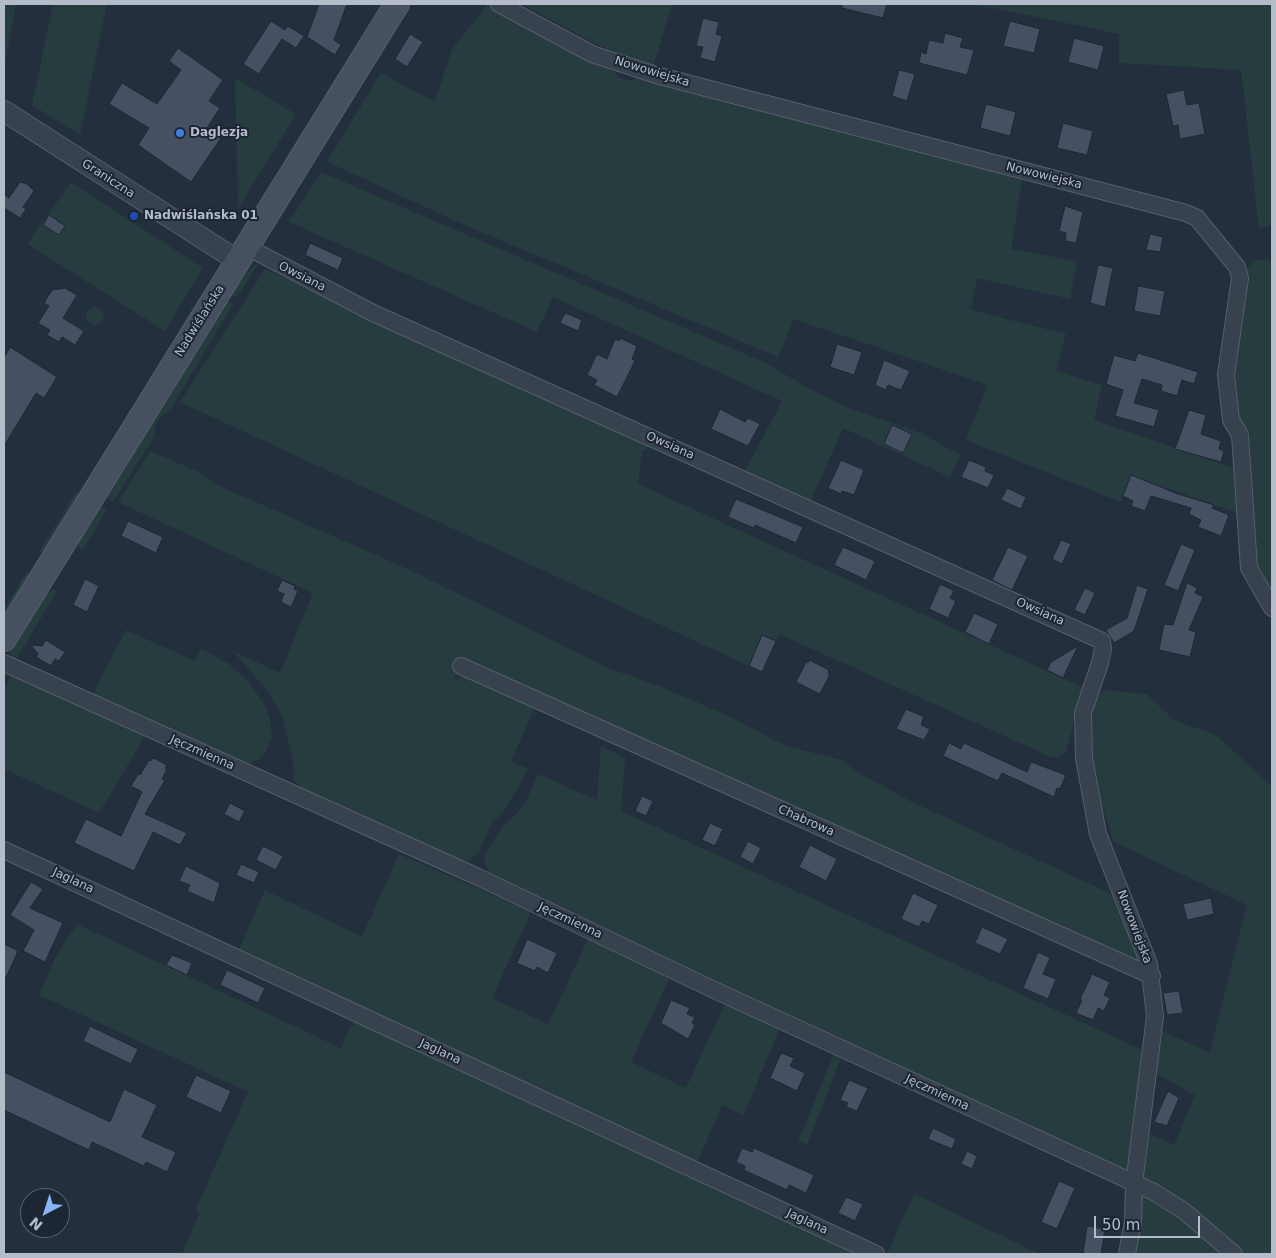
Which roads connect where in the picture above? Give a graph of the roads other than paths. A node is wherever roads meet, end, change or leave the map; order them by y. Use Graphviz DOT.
graph roads {
  1 [pos="397,4"];
  2 [pos="499,4"];
  3 [pos="4,111"];
  4 [pos="242,254"];
  5 [pos="1272,608"];
  6 [pos="1097,638"];
  7 [pos="4,639"];
  8 [pos="4,663"];
  9 [pos="461,666"];
  10 [pos="4,850"];
  11 [pos="1152,976"];
  12 [pos="1134,1184"];
  13 [pos="876,1254"];
  14 [pos="1127,1254"];
  15 [pos="1234,1254"];
  1 -- 4 [label="main road, Nadwiślańska"];
  2 -- 5 [label="street, Nowowiejska"];
  3 -- 4 [label="street, Graniczna"];
  4 -- 6 [label="street, Owsiana"];
  4 -- 7 [label="main road, Nadwiślańska"];
  6 -- 11 [label="street, Nowowiejska"];
  8 -- 12 [label="street, Jęczmienna"];
  9 -- 11 [label="street, Chabrowa"];
  10 -- 13 [label="street, Jaglana"];
  11 -- 12 [label="street, Nowowiejska"];
  12 -- 14 [label="street, Nowowiejska"];
  12 -- 15 [label="street, Jęczmienna"];
}
